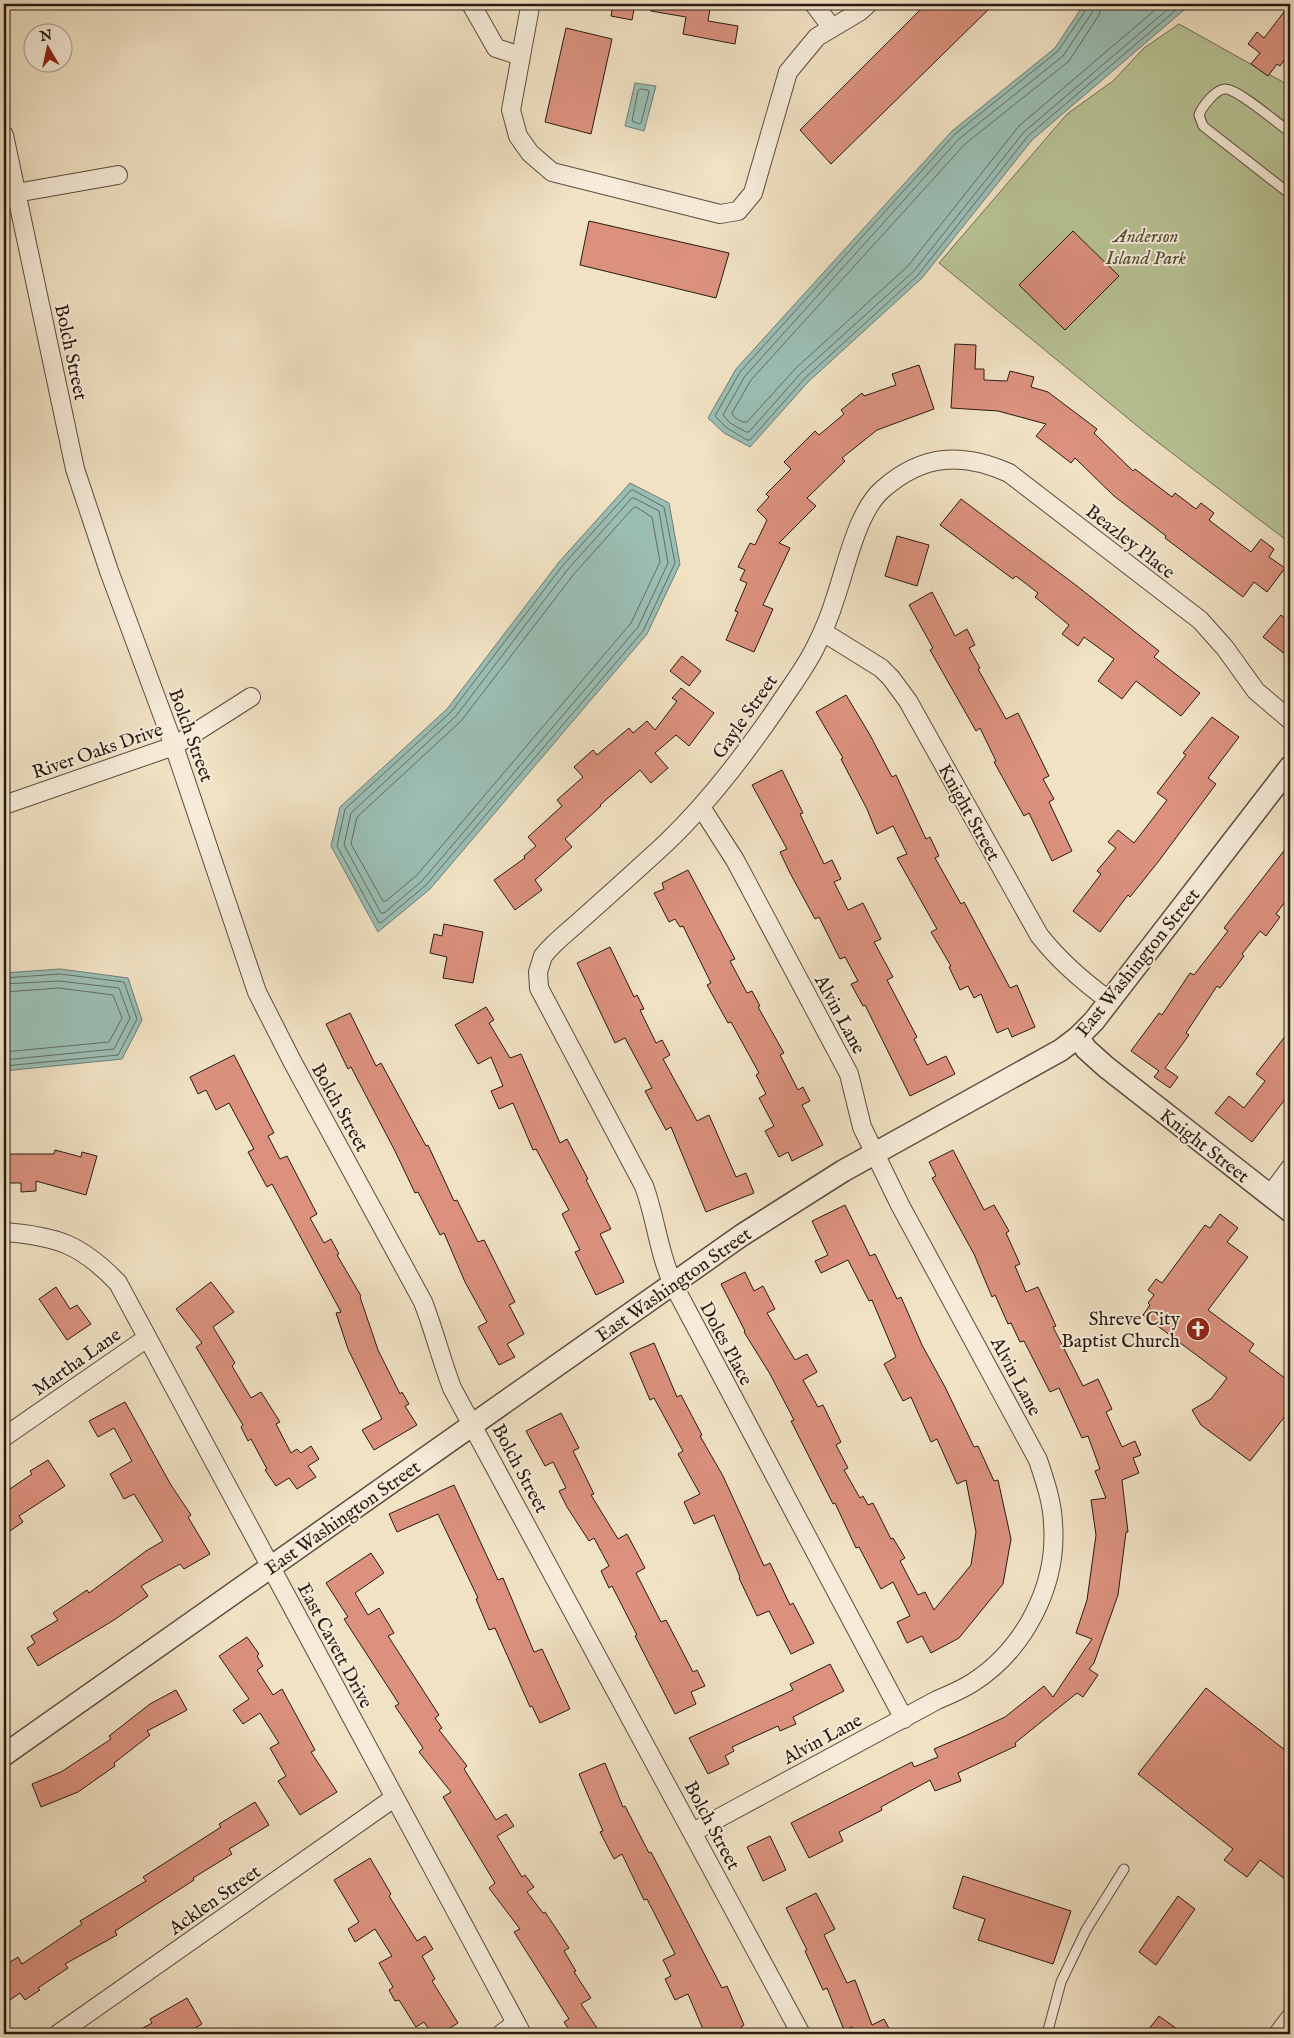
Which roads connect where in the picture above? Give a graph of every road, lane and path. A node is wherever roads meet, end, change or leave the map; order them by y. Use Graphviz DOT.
graph roads {
  1 [pos="470,4"];
  2 [pos="529,4"];
  3 [pos="814,4"];
  4 [pos="868,4"];
  5 [pos="832,28"];
  6 [pos="521,56"];
  7 [pos="1290,131"];
  8 [pos="4,135"];
  9 [pos="118,175"];
  10 [pos="16,193"];
  11 [pos="1290,194"];
  12 [pos="913,469"];
  13 [pos="823,632"];
  14 [pos="251,697"];
  15 [pos="1290,720"];
  16 [pos="174,746"];
  17 [pos="1290,767"];
  18 [pos="4,805"];
  19 [pos="701,807"];
  20 [pos="548,950"];
  21 [pos="1110,1001"];
  22 [pos="1078,1037"];
  23 [pos="875,1153"];
  24 [pos="1290,1168"];
  25 [pos="1270,1195"];
  26 [pos="1290,1211"];
  27 [pos="4,1232"];
  28 [pos="673,1284"];
  29 [pos="147,1338"];
  30 [pos="473,1424"];
  31 [pos="4,1437"];
  32 [pos="270,1567"];
  33 [pos="904,1719"];
  34 [pos="4,1754"];
  35 [pos="394,1798"];
  36 [pos="693,1832"];
  37 [pos="1124,1869"];
  38 [pos="1290,2018"];
  39 [pos="519,2029"];
  40 [pos="58,2034"];
  41 [pos="501,2034"];
  42 [pos="801,2034"];
  43 [pos="1047,2034"];
  44 [pos="1278,2034"];
  1 -- 6 [label="street"];
  2 -- 6 [label="street"];
  3 -- 5 [label="street"];
  4 -- 5 [label="street"];
  5 -- 6 [label="street"];
  7 -- 11 [label="lane"];
  8 -- 10 [label="street, Bolch Street"];
  9 -- 10 [label="street"];
  10 -- 16 [label="street, Bolch Street"];
  12 -- 13 [label="street, Gayle Street"];
  12 -- 15 [label="street, Beazley Place"];
  13 -- 19 [label="street, Gayle Street"];
  13 -- 21 [label="street, Knight Street"];
  14 -- 16 [label="street, River Oaks Drive"];
  16 -- 18 [label="street, River Oaks Drive"];
  16 -- 30 [label="street, Bolch Street"];
  17 -- 21 [label="street, East Washington Street"];
  19 -- 20 [label="street, Gayle Street"];
  19 -- 23 [label="street, Alvin Lane"];
  20 -- 28 [label="street, Doles Place"];
  21 -- 22 [label="street, East Washington Street"];
  22 -- 23 [label="street, East Washington Street"];
  22 -- 25 [label="street, Knight Street"];
  23 -- 28 [label="street, East Washington Street"];
  23 -- 33 [label="street, Alvin Lane"];
  24 -- 25 [label="street"];
  25 -- 26 [label="street, Knight Street"];
  27 -- 29 [label="street, East Cavett Drive"];
  28 -- 30 [label="street, East Washington Street"];
  28 -- 33 [label="street, Doles Place"];
  29 -- 31 [label="street, Martha Lane"];
  29 -- 32 [label="street, East Cavett Drive"];
  30 -- 32 [label="street, East Washington Street"];
  30 -- 36 [label="street, Bolch Street"];
  32 -- 34 [label="street, East Washington Street"];
  32 -- 35 [label="street, East Cavett Drive"];
  33 -- 36 [label="street, Alvin Lane"];
  35 -- 39 [label="street, East Cavett Drive"];
  35 -- 40 [label="street, Acklen Street"];
  36 -- 42 [label="street, Bolch Street"];
  37 -- 43 [label="lane"];
  38 -- 44 [label="street"];
  39 -- 41 [label="street"];
}
